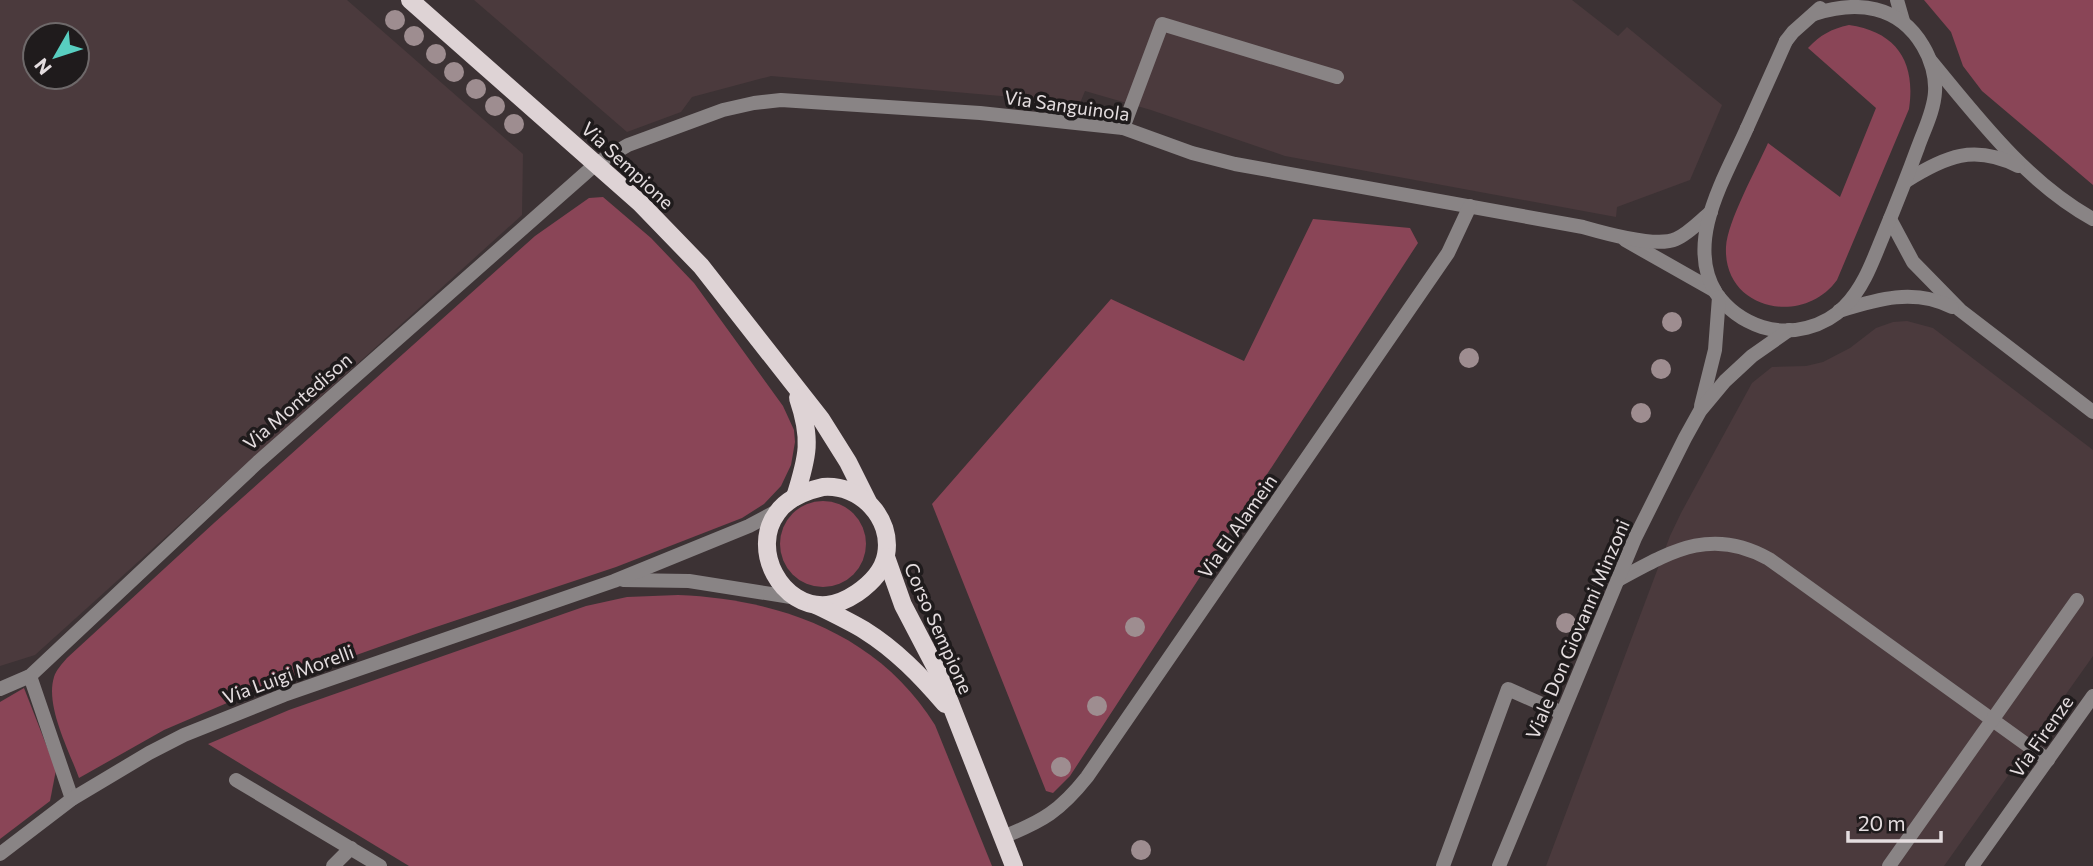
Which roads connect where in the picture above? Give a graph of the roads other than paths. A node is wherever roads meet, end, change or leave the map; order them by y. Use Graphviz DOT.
graph roads {
  1 [pos="410,0"];
  2 [pos="1829,0"];
  3 [pos="1897,0"];
  4 [pos="1814,13"];
  5 [pos="1903,21"];
  6 [pos="1930,60"];
  7 [pos="1337,77"];
  8 [pos="1123,128"];
  9 [pos="597,163"];
  10 [pos="2026,170"];
  11 [pos="1906,181"];
  12 [pos="1470,206"];
  13 [pos="1711,212"];
  14 [pos="1890,219"];
  15 [pos="2093,219"];
  16 [pos="1617,236"];
  17 [pos="1717,294"];
  18 [pos="1960,310"];
  19 [pos="1839,311"];
  20 [pos="1789,331"];
  21 [pos="794,385"];
  22 [pos="1700,411"];
  23 [pos="2093,412"];
  24 [pos="795,497"];
  25 [pos="868,502"];
  26 [pos="777,511"];
  27 [pos="886,558"];
  28 [pos="1618,580"];
  29 [pos="614,581"];
  30 [pos="2077,600"];
  31 [pos="806,601"];
  32 [pos="30,676"];
  33 [pos="0,689"];
  34 [pos="2093,696"];
  35 [pos="1562,713"];
  36 [pos="954,715"];
  37 [pos="1992,720"];
  38 [pos="2048,760"];
  39 [pos="236,780"];
  40 [pos="72,799"];
  41 [pos="1003,837"];
  42 [pos="351,848"];
  43 [pos="0,854"];
  44 [pos="333,866"];
  45 [pos="380,866"];
  46 [pos="1014,866"];
  47 [pos="1443,866"];
  48 [pos="1499,866"];
  49 [pos="1889,866"];
  50 [pos="1972,866"];
  1 -- 9 [label="main road, Via Sempione"];
  2 -- 4 [label="street, Viale Don Giovanni Minzoni"];
  3 -- 5 [label="street, Viale Don Giovanni Minzoni"];
  4 -- 5 [label="street, Viale Don Giovanni Minzoni"];
  4 -- 13 [label="street, Viale Don Giovanni Minzoni, bridge"];
  5 -- 6 [label="street, Viale Don Giovanni Minzoni"];
  6 -- 10 [label="street"];
  6 -- 11 [label="street, Viale Don Giovanni Minzoni"];
  7 -- 8 [label="street"];
  8 -- 9 [label="street, Via Sanguinola"];
  8 -- 12 [label="street, Via Sanguinola"];
  9 -- 21 [label="main road, Via Sempione"];
  9 -- 32 [label="street, Via Montedison"];
  10 -- 11 [label="street"];
  10 -- 15 [label="street"];
  11 -- 14 [label="street, Viale Don Giovanni Minzoni"];
  12 -- 16 [label="street, Via Sanguinola"];
  12 -- 41 [label="street, Via El Alamein"];
  13 -- 16 [label="street, Via Sanguinola"];
  13 -- 17 [label="street, Viale Don Giovanni Minzoni"];
  14 -- 18 [label="street"];
  14 -- 19 [label="street, Viale Don Giovanni Minzoni"];
  16 -- 17 [label="street, Via Sanguinola"];
  17 -- 20 [label="street"];
  17 -- 22 [label="street, Viale Don Giovanni Minzoni"];
  18 -- 19 [label="street"];
  18 -- 23 [label="street"];
  19 -- 20 [label="street, Viale Don Giovanni Minzoni"];
  20 -- 22 [label="street, Viale Don Giovanni Minzoni"];
  21 -- 24 [label="main road, Via Sempione"];
  21 -- 25 [label="main road, Via Sempione"];
  22 -- 28 [label="street, Viale Don Giovanni Minzoni"];
  24 -- 25 [label="main road"];
  24 -- 26 [label="main road"];
  25 -- 27 [label="main road"];
  26 -- 29 [label="street, Via Luigi Morelli"];
  26 -- 31 [label="main road"];
  27 -- 31 [label="main road"];
  27 -- 36 [label="main road, Corso Sempione"];
  28 -- 35 [label="street, Viale Don Giovanni Minzoni"];
  28 -- 37 [label="street"];
  29 -- 31 [label="street, Via Luigi Morelli"];
  29 -- 40 [label="street, Via Luigi Morelli"];
  30 -- 37 [label="street"];
  31 -- 36 [label="main road, Corso Sempione"];
  32 -- 33 [label="street, Via Montedison"];
  32 -- 40 [label="street"];
  34 -- 38 [label="street, Via Firenze"];
  35 -- 47 [label="street"];
  35 -- 48 [label="street, Viale Don Giovanni Minzoni"];
  36 -- 41 [label="main road, Corso Sempione"];
  37 -- 38 [label="street"];
  37 -- 49 [label="street"];
  38 -- 50 [label="street, Via Firenze"];
  39 -- 42 [label="street"];
  40 -- 43 [label="street, Via Luigi Morelli"];
  41 -- 46 [label="main road, Corso Sempione"];
  42 -- 44 [label="street"];
  42 -- 45 [label="street"];
}
